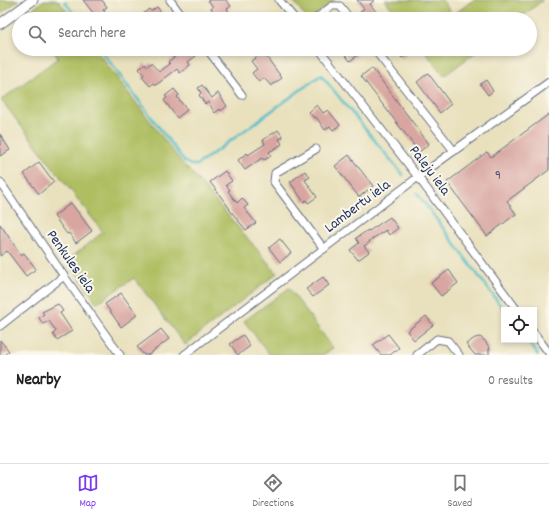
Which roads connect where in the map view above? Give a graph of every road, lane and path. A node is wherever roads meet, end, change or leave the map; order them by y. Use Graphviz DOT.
graph roads {
  1 [pos="33,0"];
  2 [pos="170,0"];
  3 [pos="279,0"];
  4 [pos="16,12"];
  5 [pos="179,12"];
  6 [pos="288,12"];
  7 [pos="324,12"];
  8 [pos="345,12"];
  9 [pos="12,15"];
  10 [pos="0,24"];
  11 [pos="212,56"];
  12 [pos="324,56"];
  13 [pos="379,56"];
  14 [pos="549,82"];
  15 [pos="242,94"];
  16 [pos="316,149"];
  17 [pos="454,151"];
  18 [pos="418,177"];
  19 [pos="0,182"];
  20 [pos="324,249"];
  21 [pos="64,276"];
  22 [pos="515,307"];
  23 [pos="0,326"];
  24 [pos="537,337"];
  25 [pos="549,354"];
  26 [pos="120,355"];
  27 [pos="184,355"];
  28 [pos="417,355"];
  29 [pos="459,355"];
  1 -- 4 [label="street"];
  2 -- 5 [label="street"];
  3 -- 6 [label="street"];
  7 -- 8 [label="street"];
  9 -- 10 [label="street"];
  11 -- 15 [label="street"];
  12 -- 18 [label="street, Paleju iela"];
  13 -- 17 [label="street"];
  14 -- 17 [label="street, Lambertu iela"];
  16 -- 20 [label="street"];
  17 -- 18 [label="street, Lambertu iela"];
  18 -- 20 [label="street, Lambertu iela"];
  18 -- 22 [label="street, Paleju iela"];
  19 -- 21 [label="street, Penkules iela"];
  20 -- 27 [label="street, Lambertu iela"];
  21 -- 23 [label="street"];
  21 -- 26 [label="street, Penkules iela"];
  24 -- 25 [label="street"];
  28 -- 29 [label="street"];
}
